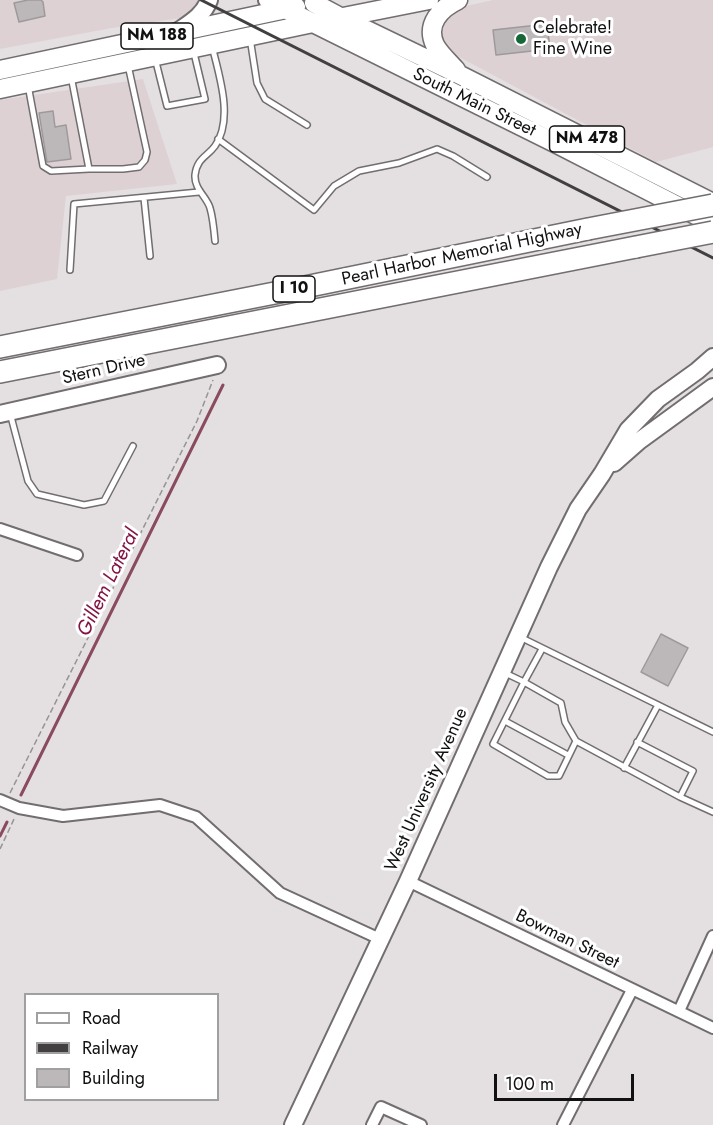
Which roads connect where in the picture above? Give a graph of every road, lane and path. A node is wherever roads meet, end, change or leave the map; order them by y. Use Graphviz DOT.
graph roads {
  1 [pos="209,0"];
  2 [pos="267,0"];
  3 [pos="429,0"];
  4 [pos="458,0"];
  5 [pos="318,1"];
  6 [pos="285,9"];
  7 [pos="342,18"];
  8 [pos="313,23"];
  9 [pos="177,32"];
  10 [pos="250,36"];
  11 [pos="123,43"];
  12 [pos="202,47"];
  13 [pos="155,57"];
  14 [pos="127,62"];
  15 [pos="0,70"];
  16 [pos="71,75"];
  17 [pos="462,76"];
  18 [pos="28,83"];
  19 [pos="0,89"];
  20 [pos="307,125"];
  21 [pos="219,139"];
  22 [pos="89,170"];
  23 [pos="487,177"];
  24 [pos="199,192"];
  25 [pos="144,198"];
  26 [pos="713,204"];
  27 [pos="713,224"];
  28 [pos="713,232"];
  29 [pos="215,241"];
  30 [pos="150,256"];
  31 [pos="69,270"];
  32 [pos="0,346"];
  33 [pos="713,357"];
  34 [pos="217,365"];
  35 [pos="0,372"];
  36 [pos="713,387"];
  37 [pos="5,412"];
  38 [pos="133,446"];
  39 [pos="602,474"];
  40 [pos="0,529"];
  41 [pos="77,555"];
  42 [pos="518,636"];
  43 [pos="542,648"];
  44 [pos="502,671"];
  45 [pos="524,682"];
  46 [pos="658,705"];
  47 [pos="505,721"];
  48 [pos="713,732"];
  49 [pos="576,741"];
  50 [pos="637,742"];
  51 [pos="568,755"];
  52 [pos="624,768"];
  53 [pos="680,797"];
  54 [pos="3,801"];
  55 [pos="19,808"];
  56 [pos="713,812"];
  57 [pos="0,849"];
  58 [pos="408,881"];
  59 [pos="713,936"];
  60 [pos="380,939"];
  61 [pos="632,990"];
  62 [pos="679,1011"];
  63 [pos="713,1028"];
  64 [pos="293,1125"];
  65 [pos="372,1125"];
  66 [pos="421,1125"];
  67 [pos="564,1125"];
  1 -- 9 [label="street"];
  2 -- 6 [label="street, South Main Street / NM 478"];
  3 -- 7 [label="main road, NM 188"];
  4 -- 17 [label="main road"];
  5 -- 6 [label="main road, NM 188"];
  5 -- 7 [label="main road, South Main Street / NM 478"];
  6 -- 8 [label="main road, South Main Street / NM 478"];
  6 -- 9 [label="main road, NM 188"];
  7 -- 8 [label="main road, NM 188"];
  7 -- 17 [label="main road, South Main Street / NM 478"];
  8 -- 10 [label="main road, NM 188"];
  8 -- 27 [label="main road, South Main Street / NM 478"];
  9 -- 11 [label="main road, NM 188"];
  10 -- 12 [label="main road, NM 188"];
  10 -- 20 [label="lane"];
  11 -- 14 [label="lane"];
  11 -- 15 [label="main road, NM 188"];
  12 -- 13 [label="main road, NM 188"];
  12 -- 13 [label="lane"];
  12 -- 21 [label="lane"];
  13 -- 14 [label="main road, NM 188"];
  14 -- 16 [label="main road, NM 188"];
  14 -- 22 [label="lane"];
  16 -- 18 [label="main road, NM 188"];
  16 -- 22 [label="lane"];
  17 -- 26 [label="main road, South Main Street / NM 478"];
  18 -- 19 [label="main road, NM 188"];
  18 -- 22 [label="lane"];
  21 -- 23 [label="lane"];
  21 -- 24 [label="lane"];
  24 -- 25 [label="lane"];
  24 -- 29 [label="lane"];
  25 -- 30 [label="lane"];
  25 -- 31 [label="lane"];
  26 -- 32 [label="highway, Pearl Harbor Memorial Highway / I 10, bridge"];
  28 -- 35 [label="highway, Pearl Harbor Memorial Highway / I 10, bridge"];
  33 -- 39 [label="street, West University Avenue"];
  34 -- 37 [label="street, Stern Drive"];
  34 -- 54 [label="path"];
  36 -- 39 [label="street, West University Avenue"];
  37 -- 38 [label="lane"];
  39 -- 42 [label="street, West University Avenue"];
  40 -- 41 [label="street"];
  42 -- 43 [label="lane"];
  42 -- 44 [label="street, West University Avenue"];
  43 -- 45 [label="lane"];
  43 -- 46 [label="lane"];
  44 -- 45 [label="lane"];
  44 -- 58 [label="street, West University Avenue"];
  45 -- 47 [label="lane"];
  45 -- 49 [label="lane"];
  46 -- 48 [label="lane"];
  46 -- 50 [label="lane"];
  47 -- 51 [label="lane"];
  47 -- 51 [label="lane"];
  49 -- 51 [label="lane"];
  49 -- 52 [label="lane"];
  50 -- 52 [label="lane"];
  50 -- 53 [label="lane"];
  52 -- 53 [label="lane"];
  53 -- 56 [label="lane"];
  54 -- 55 [label="street"];
  55 -- 57 [label="path"];
  55 -- 60 [label="street"];
  58 -- 60 [label="street, West University Avenue"];
  58 -- 61 [label="street, Bowman Street"];
  59 -- 62 [label="street"];
  60 -- 64 [label="street, West University Avenue"];
  61 -- 62 [label="street, Bowman Street"];
  61 -- 67 [label="street"];
  62 -- 63 [label="street, Bowman Street"];
  65 -- 66 [label="street"];
}
